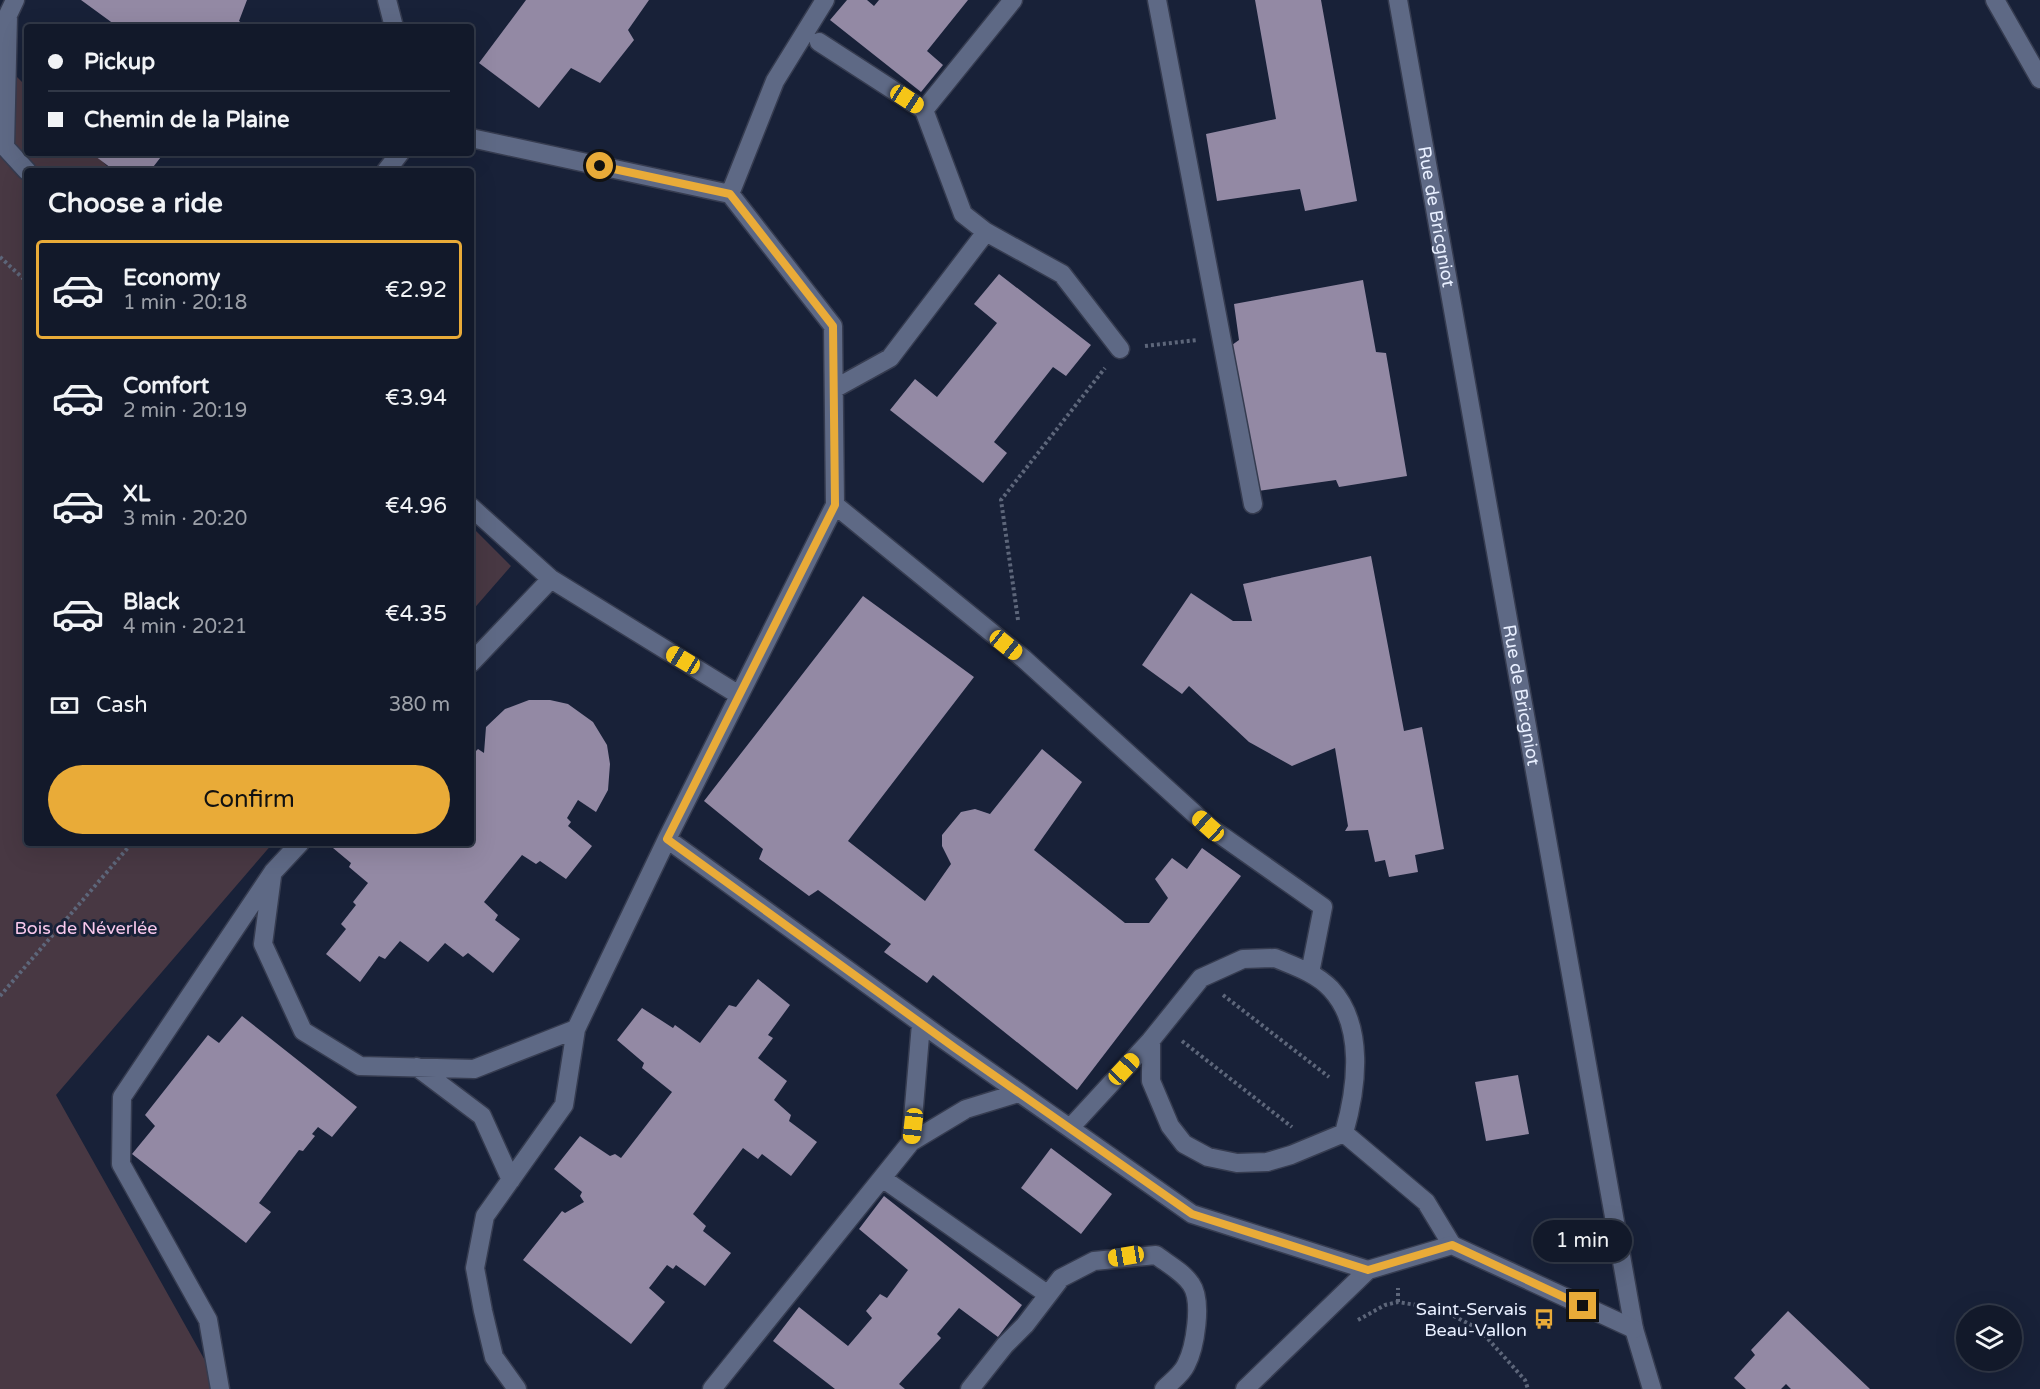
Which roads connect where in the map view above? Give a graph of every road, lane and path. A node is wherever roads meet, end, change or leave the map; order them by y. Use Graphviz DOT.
graph roads {
  1 [pos="15,0"];
  2 [pos="387,0"];
  3 [pos="825,0"];
  4 [pos="1013,0"];
  5 [pos="1157,0"];
  6 [pos="1398,0"];
  7 [pos="1995,0"];
  8 [pos="393,24"];
  9 [pos="819,42"];
  10 [pos="2040,79"];
  11 [pos="924,110"];
  12 [pos="474,139"];
  13 [pos="398,156"];
  14 [pos="24,168"];
  15 [pos="388,168"];
  16 [pos="730,194"];
  17 [pos="986,232"];
  18 [pos="0,257"];
  19 [pos="24,279"];
  20 [pos="1222,337"];
  21 [pos="1120,349"];
  22 [pos="834,388"];
  23 [pos="1253,504"];
  24 [pos="835,505"];
  25 [pos="474,510"];
  26 [pos="551,579"];
  27 [pos="1024,659"];
  28 [pos="474,660"];
  29 [pos="740,695"];
  30 [pos="667,839"];
  31 [pos="129,846"];
  32 [pos="297,846"];
  33 [pos="273,872"];
  34 [pos="1310,973"];
  35 [pos="1201,978"];
  36 [pos="0,996"];
  37 [pos="921,1024"];
  38 [pos="1163,1025"];
  39 [pos="576,1029"];
  40 [pos="1151,1040"];
  41 [pos="417,1067"];
  42 [pos="1018,1093"];
  43 [pos="1353,1095"];
  44 [pos="1070,1128"];
  45 [pos="1344,1133"];
  46 [pos="911,1142"];
  47 [pos="1315,1145"];
  48 [pos="882,1178"];
  49 [pos="511,1179"];
  50 [pos="1452,1245"];
  51 [pos="1368,1270"];
  52 [pos="1047,1294"];
  53 [pos="1348,1325"];
  54 [pos="1634,1329"];
  55 [pos="220,1389"];
  56 [pos="517,1389"];
  57 [pos="712,1389"];
  58 [pos="970,1389"];
  59 [pos="1164,1389"];
  60 [pos="1245,1389"];
  61 [pos="1528,1389"];
  62 [pos="1652,1389"];
  1 -- 14 [label="street"];
  2 -- 8 [label="street"];
  3 -- 16 [label="street"];
  4 -- 11 [label="street"];
  5 -- 20 [label="street"];
  6 -- 54 [label="street, Rue de Bricgniot"];
  7 -- 10 [label="street"];
  9 -- 11 [label="street"];
  11 -- 17 [label="street"];
  12 -- 16 [label="street"];
  13 -- 15 [label="street"];
  16 -- 22 [label="street"];
  17 -- 21 [label="street"];
  17 -- 22 [label="street"];
  18 -- 19 [label="path"];
  20 -- 21 [label="path"];
  20 -- 23 [label="street"];
  21 -- 27 [label="path"];
  22 -- 24 [label="street"];
  24 -- 27 [label="street"];
  24 -- 29 [label="street"];
  25 -- 26 [label="street"];
  26 -- 28 [label="street"];
  26 -- 29 [label="street"];
  27 -- 34 [label="street"];
  29 -- 30 [label="street"];
  30 -- 37 [label="street"];
  30 -- 39 [label="street"];
  31 -- 36 [label="path"];
  32 -- 33 [label="street"];
  33 -- 41 [label="street"];
  33 -- 55 [label="street"];
  34 -- 35 [label="street"];
  34 -- 43 [label="street"];
  35 -- 38 [label="street"];
  35 -- 43 [label="path"];
  37 -- 42 [label="street"];
  37 -- 46 [label="street"];
  38 -- 40 [label="street"];
  38 -- 47 [label="path"];
  39 -- 41 [label="street"];
  39 -- 49 [label="street"];
  40 -- 44 [label="street"];
  40 -- 47 [label="street"];
  41 -- 49 [label="street"];
  42 -- 44 [label="street"];
  42 -- 46 [label="street"];
  43 -- 45 [label="street"];
  44 -- 51 [label="street"];
  45 -- 47 [label="street"];
  45 -- 50 [label="street"];
  46 -- 48 [label="street"];
  48 -- 52 [label="street"];
  48 -- 57 [label="street"];
  49 -- 56 [label="street"];
  50 -- 51 [label="street"];
  50 -- 54 [label="street"];
  51 -- 60 [label="street"];
  52 -- 58 [label="street"];
  52 -- 59 [label="street"];
  53 -- 61 [label="path"];
  54 -- 62 [label="street, Rue de Bricgniot"];
}
